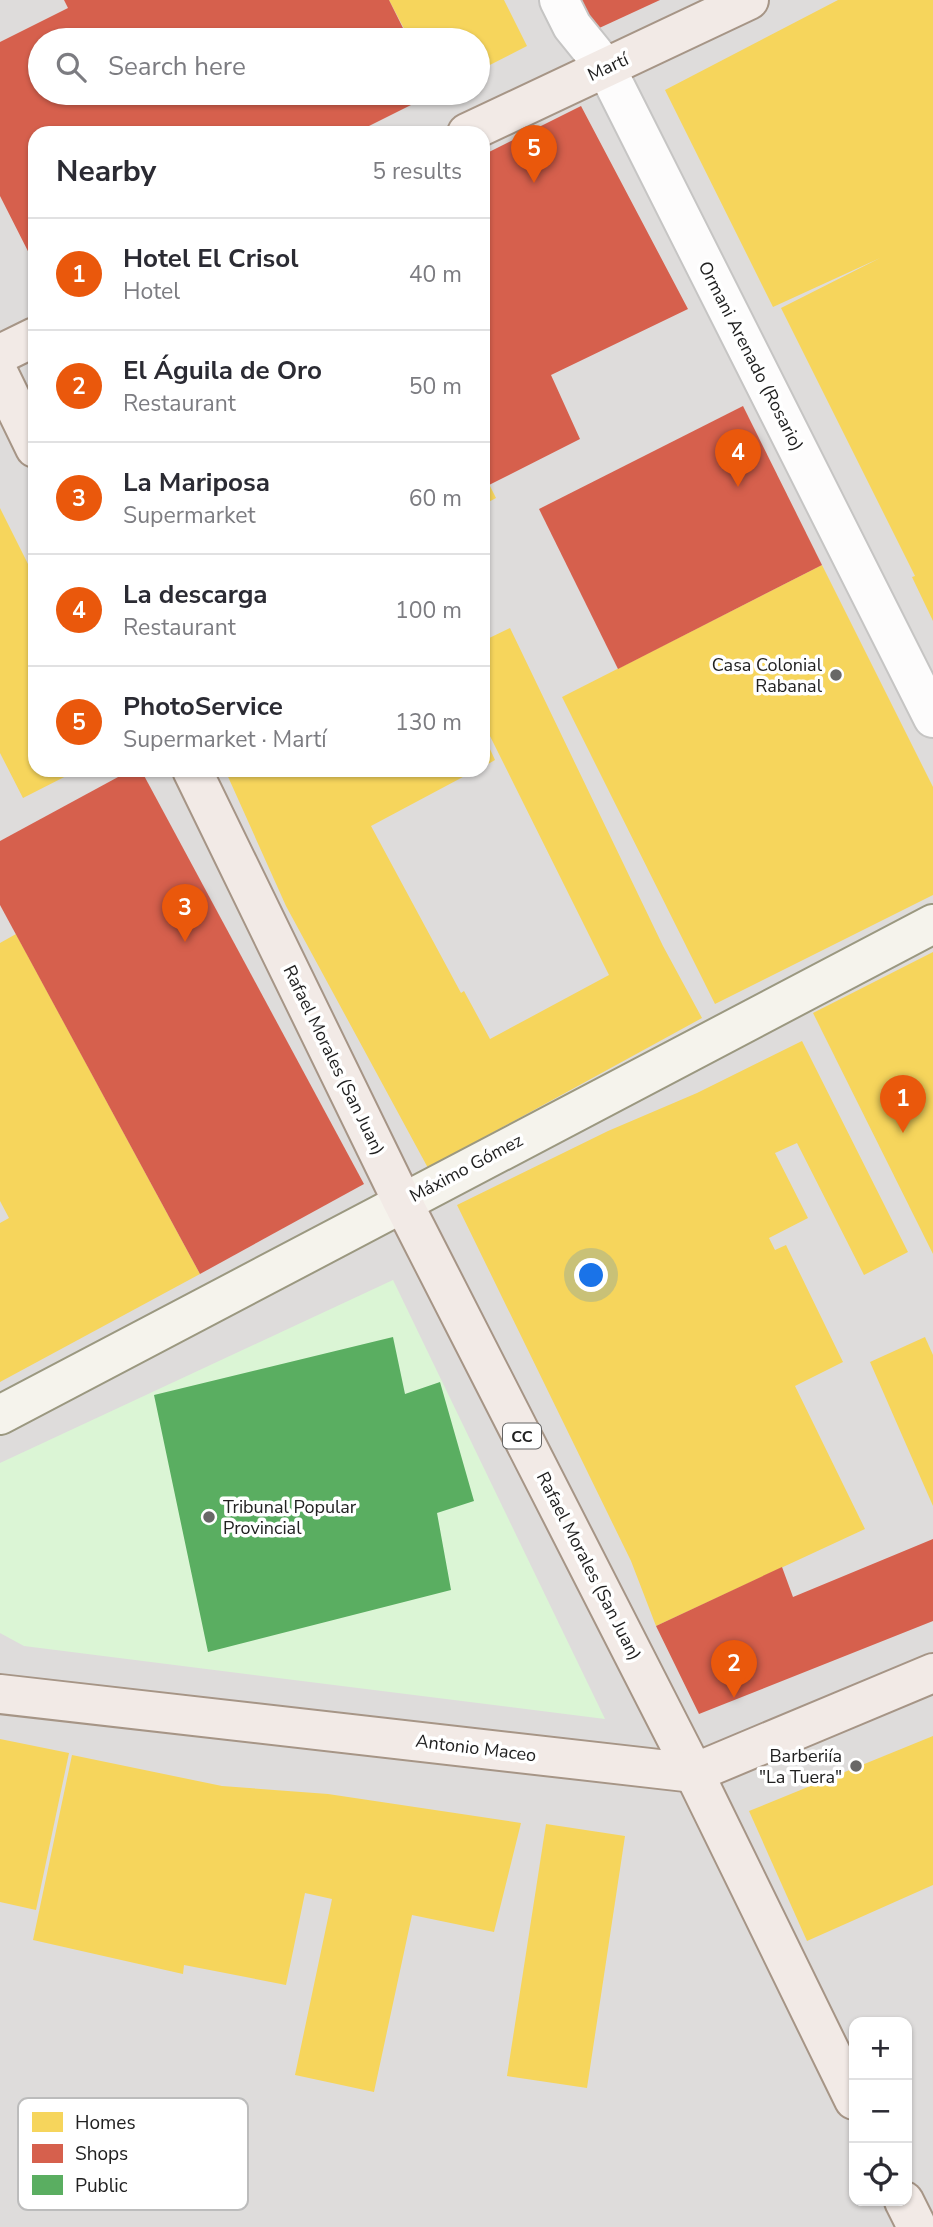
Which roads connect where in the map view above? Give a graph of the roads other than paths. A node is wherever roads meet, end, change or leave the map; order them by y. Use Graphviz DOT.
graph roads {
  1 [pos="559,0"];
  2 [pos="749,0"];
  3 [pos="606,68"];
  4 [pos="482,126"];
  5 [pos="28,340"];
  6 [pos="0,354"];
  7 [pos="0,376"];
  8 [pos="28,434"];
  9 [pos="933,718"];
  10 [pos="195,777"];
  11 [pos="933,924"];
  12 [pos="402,1201"];
  13 [pos="0,1415"];
  14 [pos="933,1673"];
  15 [pos="0,1694"];
  16 [pos="694,1773"];
  17 [pos="849,2090"];
  18 [pos="906,2206"];
  19 [pos="917,2227"];
  1 -- 3 [label="street, Ormani Arenado (Rosario)"];
  2 -- 3 [label="main road, Martí"];
  3 -- 4 [label="main road, Martí"];
  3 -- 9 [label="street, Ormani Arenado (Rosario)"];
  5 -- 6 [label="main road"];
  7 -- 8 [label="main road"];
  10 -- 12 [label="main road, Rafael Morales (San Juan) / CC"];
  11 -- 12 [label="main road, Máximo Gómez"];
  12 -- 13 [label="main road, Máximo Gómez"];
  12 -- 16 [label="main road, Rafael Morales (San Juan) / CC"];
  14 -- 16 [label="main road, Antonio Maceo"];
  15 -- 16 [label="main road, Antonio Maceo"];
  16 -- 17 [label="main road, Rafael Morales (San Juan) / CC"];
  18 -- 19 [label="main road"];
}
